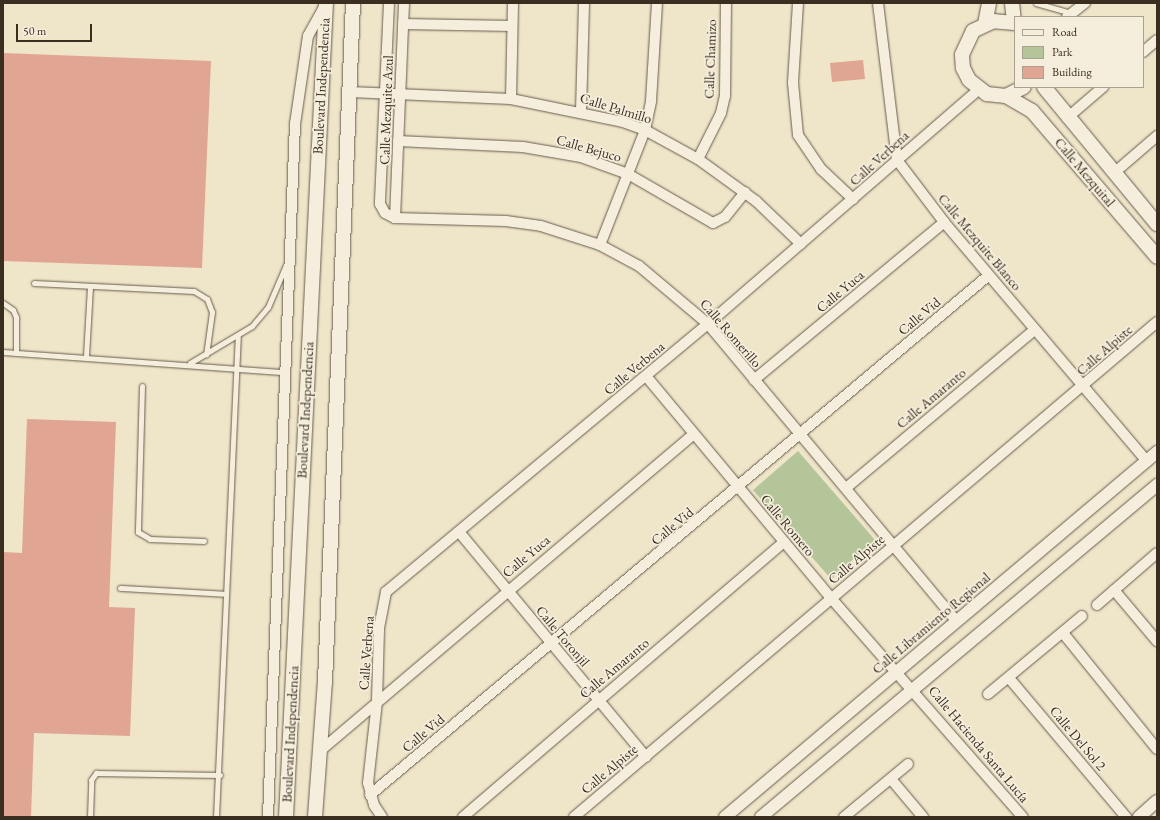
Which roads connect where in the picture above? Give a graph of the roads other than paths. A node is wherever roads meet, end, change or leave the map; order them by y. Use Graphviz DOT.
graph roads {
  1 [pos="326,3"];
  2 [pos="353,3"];
  3 [pos="390,3"];
  4 [pos="404,3"];
  5 [pos="513,3"];
  6 [pos="584,3"];
  7 [pos="657,3"];
  8 [pos="726,3"];
  9 [pos="798,3"];
  10 [pos="878,3"];
  11 [pos="989,3"];
  12 [pos="1012,3"];
  13 [pos="1036,3"];
  14 [pos="1085,3"];
  15 [pos="1070,15"];
  16 [pos="1014,23"];
  17 [pos="403,24"];
  18 [pos="984,24"];
  19 [pos="512,26"];
  20 [pos="1157,40"];
  21 [pos="1144,51"];
  22 [pos="1022,88"];
  23 [pos="1045,88"];
  24 [pos="1102,88"];
  25 [pos="978,90"];
  26 [pos="350,92"];
  27 [pos="386,94"];
  28 [pos="401,95"];
  29 [pos="1006,96"];
  30 [pos="511,99"];
  31 [pos="581,111"];
  32 [pos="1067,118"];
  33 [pos="645,130"];
  34 [pos="1157,136"];
  35 [pos="398,142"];
  36 [pos="698,159"];
  37 [pos="897,160"];
  38 [pos="1114,173"];
  39 [pos="628,174"];
  40 [pos="745,192"];
  41 [pos="854,199"];
  42 [pos="395,218"];
  43 [pos="944,222"];
  44 [pos="1157,224"];
  45 [pos="801,244"];
  46 [pos="600,245"];
  47 [pos="1157,257"];
  48 [pos="287,264"];
  49 [pos="989,275"];
  50 [pos="34,284"];
  51 [pos="90,287"];
  52 [pos="3,303"];
  53 [pos="1157,322"];
  54 [pos="708,324"];
  55 [pos="1034,330"];
  56 [pos="238,337"];
  57 [pos="3,352"];
  58 [pos="16,353"];
  59 [pos="206,355"];
  60 [pos="86,356"];
  61 [pos="190,363"];
  62 [pos="236,367"];
  63 [pos="284,372"];
  64 [pos="646,376"];
  65 [pos="754,380"];
  66 [pos="142,386"];
  67 [pos="1082,386"];
  68 [pos="694,434"];
  69 [pos="801,435"];
  70 [pos="1157,452"];
  71 [pos="1147,461"];
  72 [pos="1157,485"];
  73 [pos="739,488"];
  74 [pos="846,488"];
  75 [pos="460,533"];
  76 [pos="204,541"];
  77 [pos="784,542"];
  78 [pos="894,546"];
  79 [pos="1157,553"];
  80 [pos="120,588"];
  81 [pos="507,590"];
  82 [pos="1114,590"];
  83 [pos="226,594"];
  84 [pos="831,598"];
  85 [pos="1097,605"];
  86 [pos="1082,616"];
  87 [pos="956,621"];
  88 [pos="1063,633"];
  89 [pos="1157,641"];
  90 [pos="552,644"];
  91 [pos="897,671"];
  92 [pos="1009,678"];
  93 [pos="913,689"];
  94 [pos="988,694"];
  95 [pos="598,699"];
  96 [pos="377,701"];
  97 [pos="1157,749"];
  98 [pos="320,751"];
  99 [pos="646,757"];
  100 [pos="908,764"];
  101 [pos="220,775"];
  102 [pos="891,779"];
  103 [pos="370,795"];
  104 [pos="1157,801"];
  105 [pos="90,817"];
  106 [pos="216,817"];
  107 [pos="268,817"];
  108 [pos="286,817"];
  109 [pos="315,817"];
  110 [pos="382,817"];
  111 [pos="464,817"];
  112 [pos="574,817"];
  113 [pos="725,817"];
  114 [pos="761,817"];
  115 [pos="844,817"];
  116 [pos="923,817"];
  117 [pos="1023,817"];
  118 [pos="1126,817"];
  119 [pos="1139,817"];
  1 -- 48 [label="street"];
  1 -- 108 [label="main road, Boulevard Independencia"];
  2 -- 26 [label="main road, Boulevard Independencia"];
  3 -- 27 [label="street"];
  4 -- 17 [label="street, Calle Mezquite Azul"];
  5 -- 19 [label="street"];
  6 -- 31 [label="street"];
  7 -- 33 [label="street"];
  8 -- 36 [label="street, Calle Chamizo"];
  9 -- 41 [label="street"];
  10 -- 37 [label="street"];
  11 -- 18 [label="main road"];
  12 -- 16 [label="main road"];
  13 -- 15 [label="lane"];
  14 -- 15 [label="street"];
  16 -- 18 [label="main road"];
  17 -- 19 [label="street"];
  17 -- 28 [label="street, Calle Mezquite Azul"];
  18 -- 25 [label="main road"];
  19 -- 30 [label="street"];
  20 -- 21 [label="street"];
  22 -- 29 [label="main road"];
  23 -- 32 [label="main road, Calle Mezquital"];
  24 -- 32 [label="street"];
  25 -- 29 [label="main road"];
  25 -- 37 [label="street, Calle Verbena"];
  26 -- 27 [label="street, Calle Palmillo"];
  26 -- 98 [label="main road, Boulevard Independencia"];
  27 -- 28 [label="street, Calle Palmillo"];
  27 -- 42 [label="street"];
  28 -- 30 [label="street, Calle Palmillo"];
  28 -- 35 [label="street, Calle Mezquite Azul"];
  29 -- 47 [label="main road, Calle Mezquital"];
  30 -- 31 [label="street, Calle Palmillo"];
  31 -- 33 [label="street, Calle Palmillo"];
  32 -- 38 [label="main road, Calle Mezquital"];
  33 -- 36 [label="street, Calle Palmillo"];
  33 -- 39 [label="street"];
  34 -- 38 [label="street"];
  35 -- 39 [label="street, Calle Bejuco"];
  35 -- 42 [label="street, Calle Mezquite Azul"];
  36 -- 40 [label="street, Calle Palmillo"];
  37 -- 41 [label="street, Calle Verbena"];
  37 -- 43 [label="street, Calle Mezquite Blanco"];
  38 -- 44 [label="main road, Calle Mezquital"];
  39 -- 40 [label="street, Calle Bejuco"];
  39 -- 46 [label="street"];
  40 -- 45 [label="street, Calle Palmillo"];
  41 -- 45 [label="street, Calle Verbena"];
  42 -- 46 [label="street, Calle Romerillo"];
  43 -- 49 [label="street, Calle Mezquite Blanco"];
  43 -- 65 [label="street, Calle Yuca"];
  45 -- 54 [label="street, Calle Verbena"];
  46 -- 54 [label="street, Calle Romerillo"];
  48 -- 56 [label="lane"];
  48 -- 63 [label="street"];
  49 -- 55 [label="street, Calle Mezquite Blanco"];
  49 -- 69 [label="street, Calle Vid"];
  50 -- 51 [label="lane"];
  51 -- 59 [label="lane"];
  51 -- 60 [label="lane"];
  52 -- 58 [label="lane"];
  53 -- 67 [label="street, Calle Alpiste"];
  54 -- 64 [label="street, Calle Verbena"];
  54 -- 65 [label="street, Calle Romerillo"];
  55 -- 67 [label="street, Calle Mezquite Blanco"];
  55 -- 74 [label="street, Calle Amaranto"];
  56 -- 59 [label="lane"];
  56 -- 62 [label="lane"];
  57 -- 58 [label="lane"];
  58 -- 60 [label="lane"];
  59 -- 61 [label="lane"];
  60 -- 61 [label="lane"];
  61 -- 62 [label="lane"];
  62 -- 63 [label="lane"];
  62 -- 83 [label="lane"];
  63 -- 107 [label="street"];
  64 -- 68 [label="street, Calle Romero"];
  64 -- 75 [label="street, Calle Verbena"];
  65 -- 69 [label="street, Calle Romerillo"];
  66 -- 76 [label="lane"];
  67 -- 71 [label="street, Calle Mezquite Blanco"];
  67 -- 78 [label="street, Calle Alpiste"];
  68 -- 73 [label="street, Calle Romero"];
  68 -- 81 [label="street, Calle Yuca"];
  69 -- 73 [label="street, Calle Vid"];
  69 -- 74 [label="street, Calle Romerillo"];
  70 -- 71 [label="street, Calle Libramiento Regional"];
  71 -- 87 [label="street, Calle Libramiento Regional"];
  72 -- 93 [label="street"];
  73 -- 77 [label="street, Calle Romero"];
  73 -- 90 [label="street, Calle Vid"];
  74 -- 78 [label="street, Calle Romerillo"];
  75 -- 81 [label="street, Calle Toronjil"];
  75 -- 96 [label="street, Calle Verbena"];
  77 -- 84 [label="street, Calle Romero"];
  77 -- 95 [label="street, Calle Amaranto"];
  78 -- 84 [label="street, Calle Alpiste"];
  78 -- 87 [label="street, Calle Romerillo"];
  79 -- 82 [label="street"];
  80 -- 83 [label="lane"];
  81 -- 90 [label="street, Calle Toronjil"];
  81 -- 96 [label="street, Calle Yuca"];
  82 -- 85 [label="street"];
  82 -- 89 [label="street"];
  83 -- 101 [label="lane"];
  84 -- 91 [label="street, Calle Romero"];
  84 -- 99 [label="street, Calle Alpiste"];
  86 -- 88 [label="street"];
  87 -- 91 [label="street, Calle Libramiento Regional"];
  88 -- 92 [label="street"];
  88 -- 97 [label="street"];
  90 -- 95 [label="street, Calle Toronjil"];
  90 -- 103 [label="street, Calle Vid"];
  91 -- 93 [label="street, Calle Romero"];
  91 -- 113 [label="street, Calle Libramiento Regional"];
  92 -- 94 [label="street"];
  92 -- 118 [label="street, Calle Del Sol 2"];
  93 -- 114 [label="street"];
  93 -- 117 [label="street, Calle Hacienda Santa Lucía"];
  95 -- 99 [label="street, Calle Toronjil"];
  95 -- 111 [label="street, Calle Amaranto"];
  96 -- 98 [label="street, Calle Yuca"];
  96 -- 103 [label="street"];
  98 -- 109 [label="main road, Boulevard Independencia"];
  99 -- 112 [label="street, Calle Alpiste"];
  100 -- 102 [label="street"];
  101 -- 105 [label="lane"];
  101 -- 106 [label="lane"];
  102 -- 115 [label="street"];
  102 -- 116 [label="street"];
  103 -- 110 [label="street"];
  104 -- 119 [label="street"];
}
